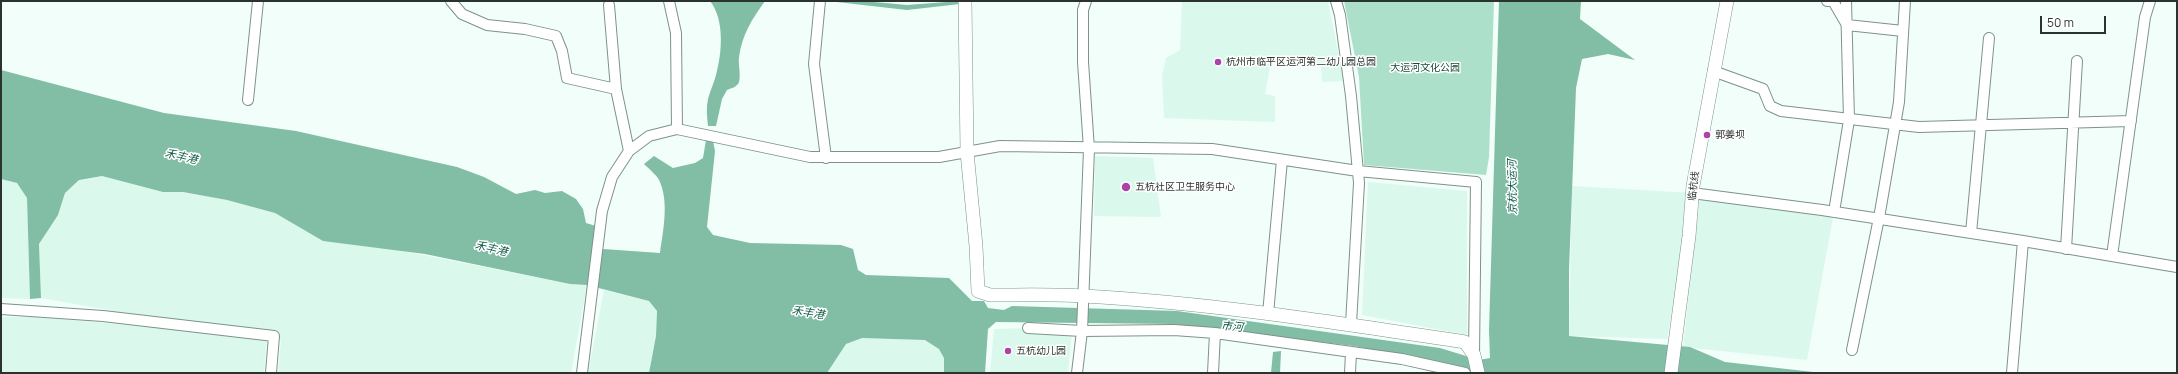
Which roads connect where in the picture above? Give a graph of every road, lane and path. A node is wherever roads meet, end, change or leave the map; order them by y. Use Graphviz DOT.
graph roads {
  1 [pos="258,1"];
  2 [pos="451,1"];
  3 [pos="670,1"];
  4 [pos="820,1"];
  5 [pos="965,1"];
  6 [pos="1086,1"];
  7 [pos="1336,1"];
  8 [pos="1727,1"];
  9 [pos="1827,1"];
  10 [pos="1846,1"];
  11 [pos="1905,1"];
  12 [pos="2150,1"];
  13 [pos="610,5"];
  14 [pos="1847,25"];
  15 [pos="1903,31"];
  16 [pos="1989,38"];
  17 [pos="2077,61"];
  18 [pos="1713,71"];
  19 [pos="616,89"];
  20 [pos="248,100"];
  21 [pos="1849,120"];
  22 [pos="2131,121"];
  23 [pos="2074,123"];
  24 [pos="1895,125"];
  25 [pos="1980,126"];
  26 [pos="676,129"];
  27 [pos="1089,149"];
  28 [pos="629,151"];
  29 [pos="967,152"];
  30 [pos="826,158"];
  31 [pos="1282,160"];
  32 [pos="1358,171"];
  33 [pos="1692,193"];
  34 [pos="1834,212"];
  35 [pos="1879,218"];
  36 [pos="1971,233"];
  37 [pos="2023,241"];
  38 [pos="2066,248"];
  39 [pos="2112,256"];
  40 [pos="2177,267"];
  41 [pos="1083,296"];
  42 [pos="1,309"];
  43 [pos="1268,314"];
  44 [pos="1351,324"];
  45 [pos="1028,328"];
  46 [pos="1082,330"];
  47 [pos="1215,333"];
  48 [pos="1852,350"];
  49 [pos="1351,353"];
  50 [pos="1474,354"];
  51 [pos="271,373"];
  52 [pos="582,373"];
  53 [pos="1077,373"];
  54 [pos="1213,373"];
  55 [pos="1350,373"];
  56 [pos="1465,373"];
  57 [pos="1478,373"];
  58 [pos="1671,373"];
  59 [pos="2012,373"];
  1 -- 20 [label="street"];
  2 -- 19 [label="street"];
  3 -- 26 [label="street"];
  4 -- 30 [label="street"];
  5 -- 29 [label="street"];
  6 -- 27 [label="street"];
  7 -- 32 [label="street"];
  8 -- 18 [label="street, 临杭线"];
  9 -- 14 [label="street"];
  10 -- 14 [label="street"];
  11 -- 15 [label="street"];
  12 -- 22 [label="street"];
  13 -- 19 [label="street"];
  14 -- 15 [label="street"];
  14 -- 21 [label="street"];
  15 -- 24 [label="street"];
  16 -- 25 [label="street"];
  17 -- 23 [label="street"];
  18 -- 21 [label="street"];
  18 -- 33 [label="street, 临杭线"];
  19 -- 28 [label="street"];
  21 -- 24 [label="street"];
  21 -- 34 [label="street"];
  22 -- 23 [label="street"];
  22 -- 39 [label="street"];
  23 -- 25 [label="street"];
  23 -- 38 [label="street"];
  24 -- 25 [label="street"];
  24 -- 35 [label="street"];
  25 -- 36 [label="street"];
  26 -- 28 [label="street"];
  26 -- 30 [label="street"];
  27 -- 29 [label="street"];
  27 -- 31 [label="street"];
  27 -- 41 [label="street"];
  28 -- 52 [label="street"];
  29 -- 30 [label="street"];
  29 -- 41 [label="street"];
  31 -- 32 [label="street"];
  31 -- 43 [label="street"];
  32 -- 44 [label="street"];
  32 -- 50 [label="street"];
  33 -- 34 [label="street"];
  33 -- 58 [label="street, 临杭线"];
  34 -- 35 [label="street"];
  35 -- 36 [label="street"];
  35 -- 48 [label="street"];
  36 -- 37 [label="street"];
  37 -- 38 [label="street"];
  37 -- 59 [label="street"];
  38 -- 39 [label="street"];
  39 -- 40 [label="street"];
  41 -- 43 [label="street"];
  41 -- 46 [label="street"];
  42 -- 51 [label="street"];
  43 -- 44 [label="street"];
  44 -- 50 [label="street"];
  45 -- 46 [label="street"];
  46 -- 47 [label="street"];
  46 -- 53 [label="street"];
  47 -- 49 [label="street"];
  47 -- 54 [label="street"];
  49 -- 55 [label="street"];
  49 -- 56 [label="street"];
  50 -- 57 [label="street"];
}
